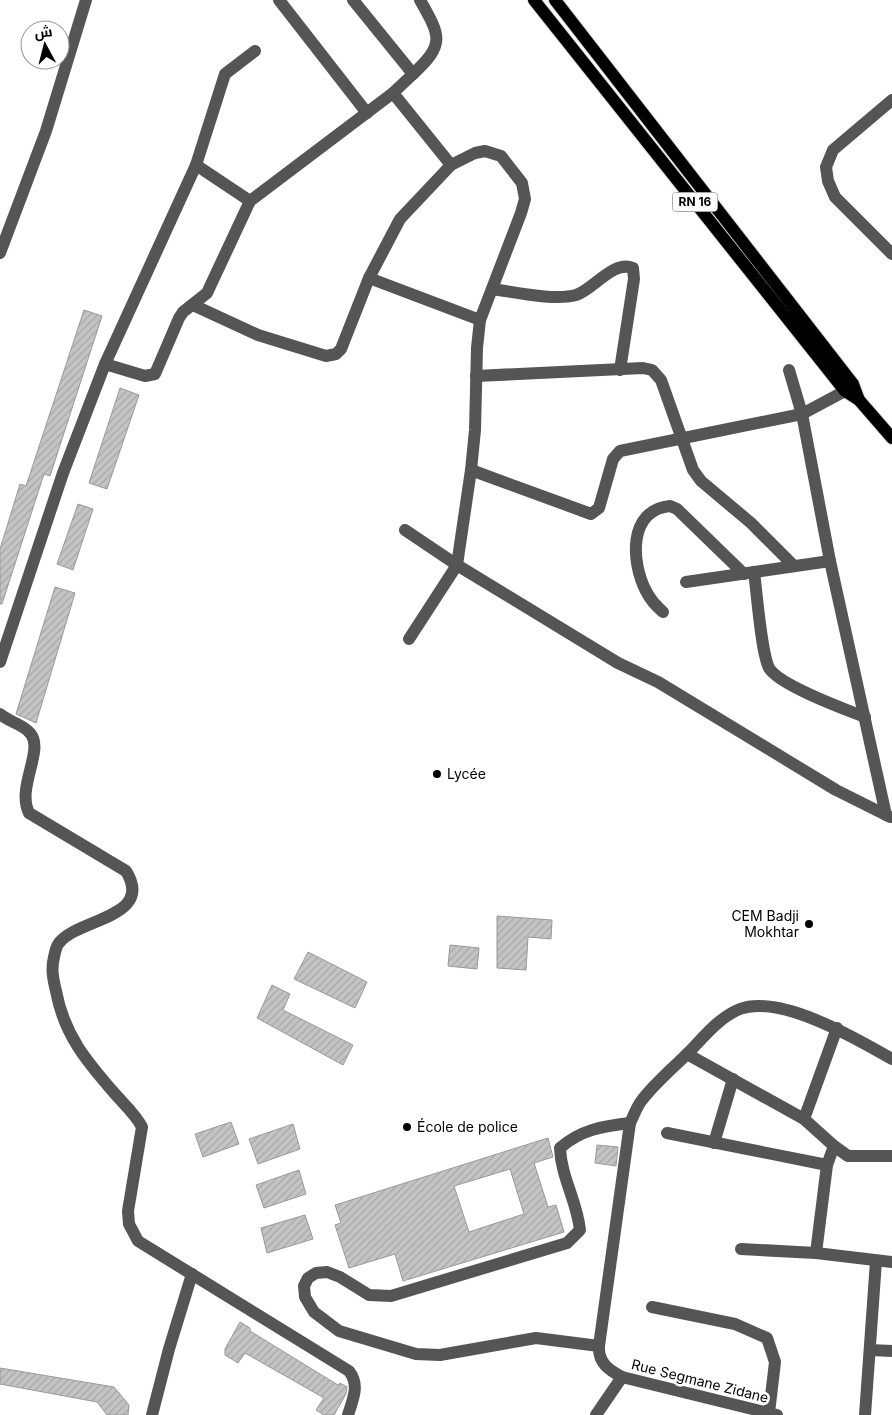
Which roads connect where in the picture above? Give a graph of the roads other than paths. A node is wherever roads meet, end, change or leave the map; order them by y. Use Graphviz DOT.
graph roads {
  1 [pos="86,0"];
  2 [pos="279,0"];
  3 [pos="353,0"];
  4 [pos="420,0"];
  5 [pos="534,0"];
  6 [pos="555,0"];
  7 [pos="255,51"];
  8 [pos="413,74"];
  9 [pos="393,93"];
  10 [pos="890,106"];
  11 [pos="367,113"];
  12 [pos="196,165"];
  13 [pos="451,165"];
  14 [pos="250,201"];
  15 [pos="0,253"];
  16 [pos="892,254"];
  17 [pos="369,278"];
  18 [pos="492,289"];
  19 [pos="193,305"];
  20 [pos="480,320"];
  21 [pos="105,364"];
  22 [pos="620,370"];
  23 [pos="789,370"];
  24 [pos="476,376"];
  25 [pos="849,387"];
  26 [pos="802,414"];
  27 [pos="682,438"];
  28 [pos="892,438"];
  29 [pos="472,470"];
  30 [pos="405,530"];
  31 [pos="830,561"];
  32 [pos="457,565"];
  33 [pos="794,566"];
  34 [pos="749,573"];
  35 [pos="686,582"];
  36 [pos="663,612"];
  37 [pos="409,639"];
  38 [pos="0,662"];
  39 [pos="0,714"];
  40 [pos="865,717"];
  41 [pos="889,816"];
  42 [pos="837,1028"];
  43 [pos="687,1054"];
  44 [pos="892,1059"];
  45 [pos="733,1079"];
  46 [pos="804,1119"];
  47 [pos="630,1123"];
  48 [pos="667,1133"];
  49 [pos="714,1143"];
  50 [pos="834,1146"];
  51 [pos="892,1156"];
  52 [pos="827,1165"];
  53 [pos="741,1249"];
  54 [pos="816,1253"];
  55 [pos="876,1261"];
  56 [pos="892,1262"];
  57 [pos="192,1274"];
  58 [pos="652,1307"];
  59 [pos="599,1349"];
  60 [pos="870,1350"];
  61 [pos="892,1352"];
  62 [pos="622,1377"];
  63 [pos="754,1412"];
  64 [pos="773,1414"];
  65 [pos="152,1415"];
  66 [pos="348,1415"];
  67 [pos="596,1415"];
  68 [pos="865,1415"];
  1 -- 15 [label="street"];
  2 -- 11 [label="street"];
  3 -- 8 [label="street"];
  4 -- 8 [label="street"];
  5 -- 25 [label="main road, RN 16"];
  6 -- 25 [label="main road, RN 16"];
  7 -- 12 [label="street"];
  8 -- 9 [label="street"];
  9 -- 11 [label="street"];
  9 -- 13 [label="street"];
  10 -- 16 [label="street"];
  11 -- 14 [label="street"];
  12 -- 14 [label="street"];
  12 -- 21 [label="street"];
  13 -- 17 [label="street"];
  13 -- 18 [label="street"];
  14 -- 19 [label="street"];
  17 -- 19 [label="street"];
  17 -- 20 [label="street"];
  18 -- 20 [label="street"];
  18 -- 22 [label="street"];
  19 -- 21 [label="street"];
  20 -- 24 [label="street"];
  21 -- 38 [label="street"];
  22 -- 24 [label="street"];
  22 -- 27 [label="street"];
  23 -- 26 [label="street"];
  24 -- 29 [label="street"];
  25 -- 26 [label="street"];
  25 -- 28 [label="main road, RN 16"];
  26 -- 27 [label="street"];
  26 -- 31 [label="street"];
  27 -- 29 [label="street"];
  27 -- 33 [label="street"];
  29 -- 32 [label="street"];
  30 -- 32 [label="street"];
  31 -- 33 [label="street"];
  31 -- 40 [label="street"];
  32 -- 37 [label="street"];
  32 -- 41 [label="street"];
  33 -- 34 [label="street"];
  34 -- 35 [label="street"];
  34 -- 36 [label="street"];
  34 -- 40 [label="street"];
  39 -- 57 [label="street"];
  40 -- 41 [label="street"];
  42 -- 43 [label="street"];
  42 -- 44 [label="street"];
  42 -- 46 [label="street"];
  43 -- 45 [label="street"];
  43 -- 47 [label="street"];
  45 -- 46 [label="street"];
  45 -- 49 [label="street"];
  46 -- 50 [label="street"];
  47 -- 59 [label="street"];
  47 -- 59 [label="street"];
  48 -- 49 [label="street"];
  49 -- 52 [label="street"];
  50 -- 51 [label="street"];
  50 -- 52 [label="street"];
  52 -- 54 [label="street"];
  53 -- 54 [label="street"];
  54 -- 55 [label="street"];
  55 -- 56 [label="street"];
  55 -- 60 [label="street"];
  57 -- 65 [label="street"];
  57 -- 66 [label="street"];
  58 -- 64 [label="street"];
  59 -- 62 [label="street, Rue Segmane Zidane"];
  60 -- 61 [label="street"];
  60 -- 68 [label="street"];
  62 -- 63 [label="street, Rue Segmane Zidane"];
  62 -- 67 [label="street"];
  63 -- 64 [label="street, Rue Segmane Zidane"];
}
